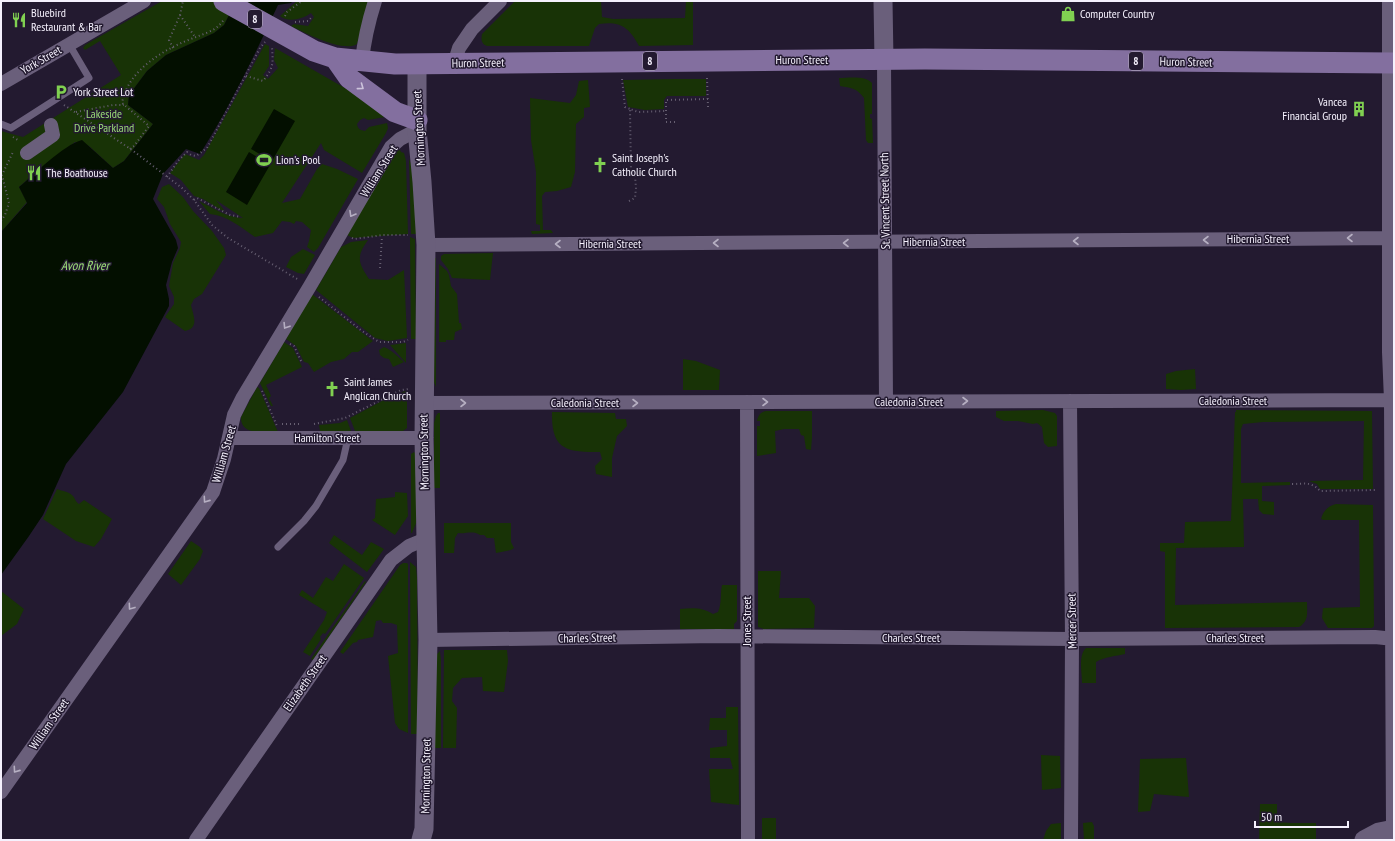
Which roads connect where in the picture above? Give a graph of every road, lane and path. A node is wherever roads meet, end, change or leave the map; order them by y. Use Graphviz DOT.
graph roads {
  1 [pos="144,1"];
  2 [pos="183,1"];
  3 [pos="302,1"];
  4 [pos="375,1"];
  5 [pos="500,1"];
  6 [pos="883,1"];
  7 [pos="1389,1"];
  8 [pos="225,6"];
  9 [pos="180,15"];
  10 [pos="311,18"];
  11 [pos="281,31"];
  12 [pos="196,37"];
  13 [pos="69,44"];
  14 [pos="172,48"];
  15 [pos="335,58"];
  16 [pos="884,60"];
  17 [pos="362,61"];
  18 [pos="1392,63"];
  19 [pos="417,64"];
  20 [pos="454,64"];
  21 [pos="246,76"];
  22 [pos="622,78"];
  23 [pos="706,78"];
  24 [pos="1,84"];
  25 [pos="708,98"];
  26 [pos="54,99"];
  27 [pos="125,106"];
  28 [pos="708,107"];
  29 [pos="630,109"];
  30 [pos="666,111"];
  31 [pos="76,112"];
  32 [pos="675,122"];
  33 [pos="1,124"];
  34 [pos="51,125"];
  35 [pos="417,125"];
  36 [pos="24,147"];
  37 [pos="131,150"];
  38 [pos="2,175"];
  39 [pos="167,177"];
  40 [pos="194,200"];
  41 [pos="629,201"];
  42 [pos="240,217"];
  43 [pos="1,221"];
  44 [pos="341,233"];
  45 [pos="408,235"];
  46 [pos="382,236"];
  47 [pos="1392,238"];
  48 [pos="885,242"];
  49 [pos="426,245"];
  50 [pos="380,268"];
  51 [pos="310,286"];
  52 [pos="279,337"];
  53 [pos="408,340"];
  54 [pos="302,363"];
  55 [pos="260,387"];
  56 [pos="409,389"];
  57 [pos="1393,400"];
  58 [pos="1070,401"];
  59 [pos="746,402"];
  60 [pos="886,402"];
  61 [pos="424,403"];
  62 [pos="277,424"];
  63 [pos="280,431"];
  64 [pos="230,438"];
  65 [pos="348,438"];
  66 [pos="424,438"];
  67 [pos="1292,484"];
  68 [pos="1375,490"];
  69 [pos="426,539"];
  70 [pos="278,547"];
  71 [pos="748,637"];
  72 [pos="1072,639"];
  73 [pos="1393,639"];
  74 [pos="428,640"];
  75 [pos="1,792"];
  76 [pos="1394,829"];
  77 [pos="196,840"];
  78 [pos="421,840"];
  79 [pos="748,840"];
  80 [pos="1071,840"];
  81 [pos="1364,840"];
  1 -- 13 [label="street, York Street"];
  2 -- 9 [label="path"];
  3 -- 11 [label="path"];
  4 -- 17 [label="street"];
  5 -- 20 [label="street"];
  6 -- 16 [label="street, St. Vincent Street North"];
  7 -- 18 [label="street"];
  8 -- 11 [label="main road, Huron Street / 8"];
  8 -- 12 [label="path"];
  9 -- 12 [label="path"];
  9 -- 14 [label="path"];
  10 -- 11 [label="path"];
  11 -- 15 [label="main road, Huron Street / 8"];
  11 -- 21 [label="path"];
  11 -- 21 [label="path"];
  12 -- 14 [label="path"];
  13 -- 24 [label="street, York Street"];
  13 -- 26 [label="lane"];
  14 -- 27 [label="path"];
  15 -- 17 [label="main road, Huron Street / 8"];
  15 -- 35 [label="main road, one-way"];
  16 -- 18 [label="main road, Huron Street / 8"];
  16 -- 20 [label="main road, Huron Street / 8"];
  16 -- 48 [label="street, St. Vincent Street North"];
  17 -- 19 [label="main road, Huron Street / 8"];
  18 -- 47 [label="street"];
  19 -- 20 [label="main road, Huron Street / 8"];
  19 -- 35 [label="street, Mornington Street"];
  21 -- 39 [label="path"];
  22 -- 29 [label="path"];
  23 -- 25 [label="path"];
  25 -- 28 [label="path"];
  25 -- 30 [label="path"];
  26 -- 31 [label="path"];
  26 -- 33 [label="lane"];
  27 -- 31 [label="path"];
  27 -- 37 [label="path"];
  29 -- 30 [label="path"];
  29 -- 41 [label="path"];
  30 -- 32 [label="path"];
  31 -- 37 [label="path"];
  34 -- 36 [label="street"];
  35 -- 44 [label="street, William Street, one-way"];
  35 -- 49 [label="street, Mornington Street"];
  36 -- 38 [label="path"];
  37 -- 39 [label="path"];
  38 -- 43 [label="path"];
  39 -- 40 [label="path"];
  40 -- 42 [label="path"];
  40 -- 51 [label="path"];
  44 -- 46 [label="path"];
  44 -- 51 [label="street, William Street"];
  45 -- 46 [label="path"];
  46 -- 50 [label="path"];
  47 -- 48 [label="street, Hibernia Street, one-way"];
  47 -- 57 [label="street"];
  48 -- 49 [label="street, Hibernia Street, one-way"];
  48 -- 60 [label="street, St. Vincent Street North"];
  49 -- 61 [label="street, Mornington Street"];
  51 -- 52 [label="street, William Street, one-way"];
  51 -- 53 [label="path"];
  52 -- 54 [label="path"];
  52 -- 64 [label="street, William Street"];
  55 -- 62 [label="path"];
  56 -- 62 [label="path"];
  57 -- 58 [label="street, Caledonia Street"];
  57 -- 73 [label="street"];
  60 -- 58 [label="street, Caledonia Street, one-way"];
  58 -- 72 [label="street, Mercer Street"];
  59 -- 60 [label="street, Caledonia Street, one-way"];
  61 -- 59 [label="street, Caledonia Street, one-way"];
  59 -- 71 [label="street, Jones Street"];
  61 -- 66 [label="street, Mornington Street"];
  62 -- 63 [label="path"];
  64 -- 65 [label="street, Hamilton Street"];
  64 -- 75 [label="street, William Street, one-way"];
  65 -- 66 [label="street, Hamilton Street"];
  65 -- 70 [label="lane"];
  66 -- 69 [label="street, Mornington Street"];
  67 -- 68 [label="path"];
  69 -- 74 [label="street, Mornington Street"];
  69 -- 77 [label="street, Elizabeth Street"];
  71 -- 72 [label="street, Charles Street"];
  71 -- 74 [label="street, Charles Street"];
  71 -- 79 [label="street, Jones Street"];
  72 -- 73 [label="street, Charles Street"];
  72 -- 80 [label="street, Mercer Street"];
  73 -- 76 [label="street"];
  74 -- 78 [label="street, Mornington Street"];
  76 -- 81 [label="street"];
}
